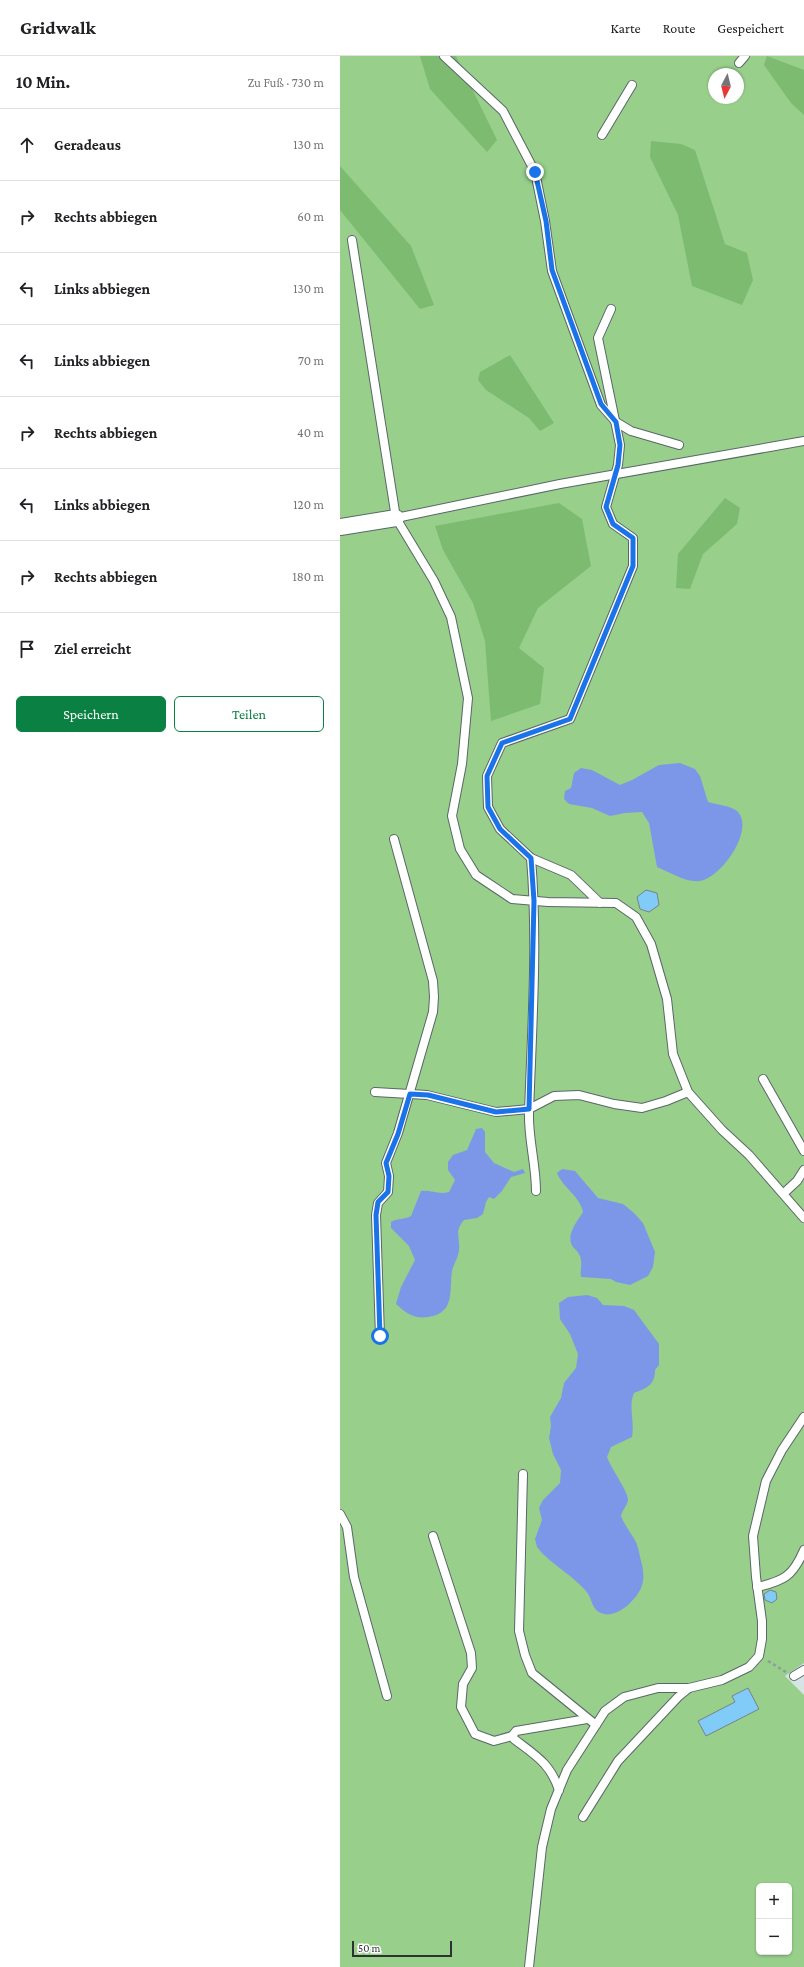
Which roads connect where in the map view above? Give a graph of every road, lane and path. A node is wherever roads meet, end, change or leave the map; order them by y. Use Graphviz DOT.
graph roads {
  1 [pos="444,56"];
  2 [pos="745,56"];
  3 [pos="739,63"];
  4 [pos="632,85"];
  5 [pos="602,135"];
  6 [pos="352,240"];
  7 [pos="611,310"];
  8 [pos="616,422"];
  9 [pos="804,441"];
  10 [pos="679,446"];
  11 [pos="615,474"];
  12 [pos="396,518"];
  13 [pos="340,527"];
  14 [pos="394,839"];
  15 [pos="531,858"];
  16 [pos="534,901"];
  17 [pos="600,903"];
  18 [pos="763,1079"];
  19 [pos="375,1092"];
  20 [pos="688,1092"];
  21 [pos="410,1094"];
  22 [pos="529,1109"];
  23 [pos="804,1151"];
  24 [pos="804,1170"];
  25 [pos="536,1191"];
  26 [pos="784,1193"];
  27 [pos="804,1218"];
  28 [pos="380,1336"];
  29 [pos="804,1417"];
  30 [pos="523,1474"];
  31 [pos="340,1514"];
  32 [pos="433,1536"];
  33 [pos="804,1550"];
  34 [pos="757,1587"];
  35 [pos="759,1656"];
  36 [pos="804,1670"];
  37 [pos="794,1676"];
  38 [pos="689,1688"];
  39 [pos="387,1696"];
  40 [pos="587,1719"];
  41 [pos="596,1725"];
  42 [pos="512,1736"];
  43 [pos="559,1790"];
  44 [pos="583,1816"];
  45 [pos="529,1967"];
  1 -- 8 [label="lane"];
  2 -- 3 [label="lane"];
  4 -- 5 [label="lane"];
  6 -- 12 [label="lane"];
  7 -- 8 [label="lane"];
  8 -- 10 [label="lane"];
  8 -- 11 [label="lane"];
  9 -- 11 [label="lane"];
  11 -- 12 [label="lane"];
  11 -- 15 [label="lane"];
  12 -- 13 [label="street"];
  12 -- 16 [label="lane"];
  14 -- 21 [label="lane"];
  15 -- 16 [label="lane"];
  15 -- 17 [label="lane"];
  16 -- 17 [label="lane"];
  16 -- 22 [label="lane"];
  17 -- 20 [label="lane"];
  18 -- 23 [label="lane"];
  19 -- 21 [label="lane"];
  20 -- 22 [label="lane"];
  20 -- 26 [label="lane"];
  21 -- 22 [label="lane"];
  21 -- 28 [label="lane"];
  22 -- 25 [label="lane"];
  24 -- 26 [label="lane"];
  26 -- 27 [label="lane"];
  29 -- 34 [label="lane"];
  30 -- 40 [label="lane"];
  31 -- 39 [label="lane"];
  32 -- 42 [label="lane"];
  33 -- 34 [label="lane"];
  34 -- 35 [label="lane"];
  35 -- 37 [label="path"];
  35 -- 38 [label="lane"];
  36 -- 37 [label="lane"];
  38 -- 41 [label="lane"];
  38 -- 44 [label="lane"];
  40 -- 41 [label="lane"];
  40 -- 42 [label="lane"];
  41 -- 43 [label="lane"];
  42 -- 43 [label="lane"];
  43 -- 45 [label="lane"];
}
